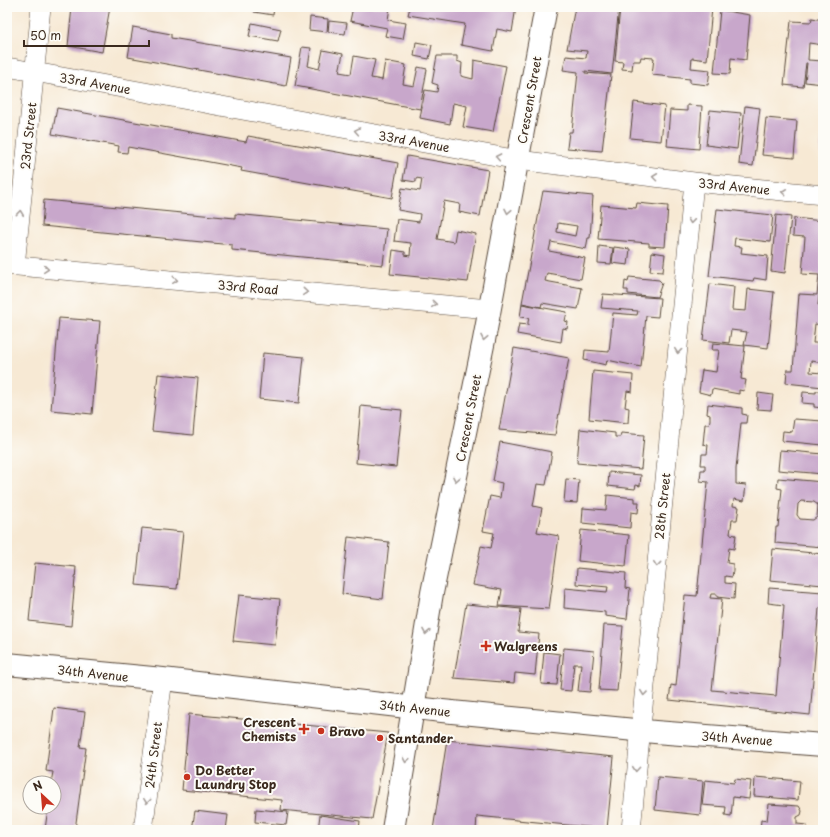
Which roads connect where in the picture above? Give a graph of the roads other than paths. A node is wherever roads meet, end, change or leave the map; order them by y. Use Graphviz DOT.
graph roads {
  1 [pos="41,7"];
  2 [pos="546,7"];
  3 [pos="7,67"];
  4 [pos="35,71"];
  5 [pos="518,160"];
  6 [pos="694,182"];
  7 [pos="823,196"];
  8 [pos="11,266"];
  9 [pos="489,309"];
  10 [pos="7,664"];
  11 [pos="163,680"];
  12 [pos="414,708"];
  13 [pos="640,730"];
  14 [pos="823,745"];
  15 [pos="143,830"];
  16 [pos="393,830"];
  17 [pos="631,830"];
  1 -- 4 [label="street, 23rd Street"];
  2 -- 5 [label="street, Crescent Street"];
  3 -- 4 [label="street, 33rd Avenue"];
  5 -- 4 [label="street, 33rd Avenue, one-way"];
  8 -- 4 [label="street, 23rd Street, one-way"];
  6 -- 5 [label="street, 33rd Avenue, one-way"];
  5 -- 9 [label="street, Crescent Street, one-way"];
  7 -- 6 [label="street, 33rd Avenue, one-way"];
  6 -- 13 [label="street, 28th Street, one-way"];
  8 -- 9 [label="street, 33rd Road, one-way"];
  9 -- 12 [label="street, Crescent Street, one-way"];
  10 -- 11 [label="street, 34th Avenue"];
  11 -- 12 [label="street, 34th Avenue"];
  11 -- 15 [label="street, 24th Street, one-way"];
  12 -- 13 [label="street, 34th Avenue"];
  12 -- 16 [label="street, Crescent Street, one-way"];
  13 -- 14 [label="street, 34th Avenue"];
  13 -- 17 [label="street, 28th Street, one-way"];
}
